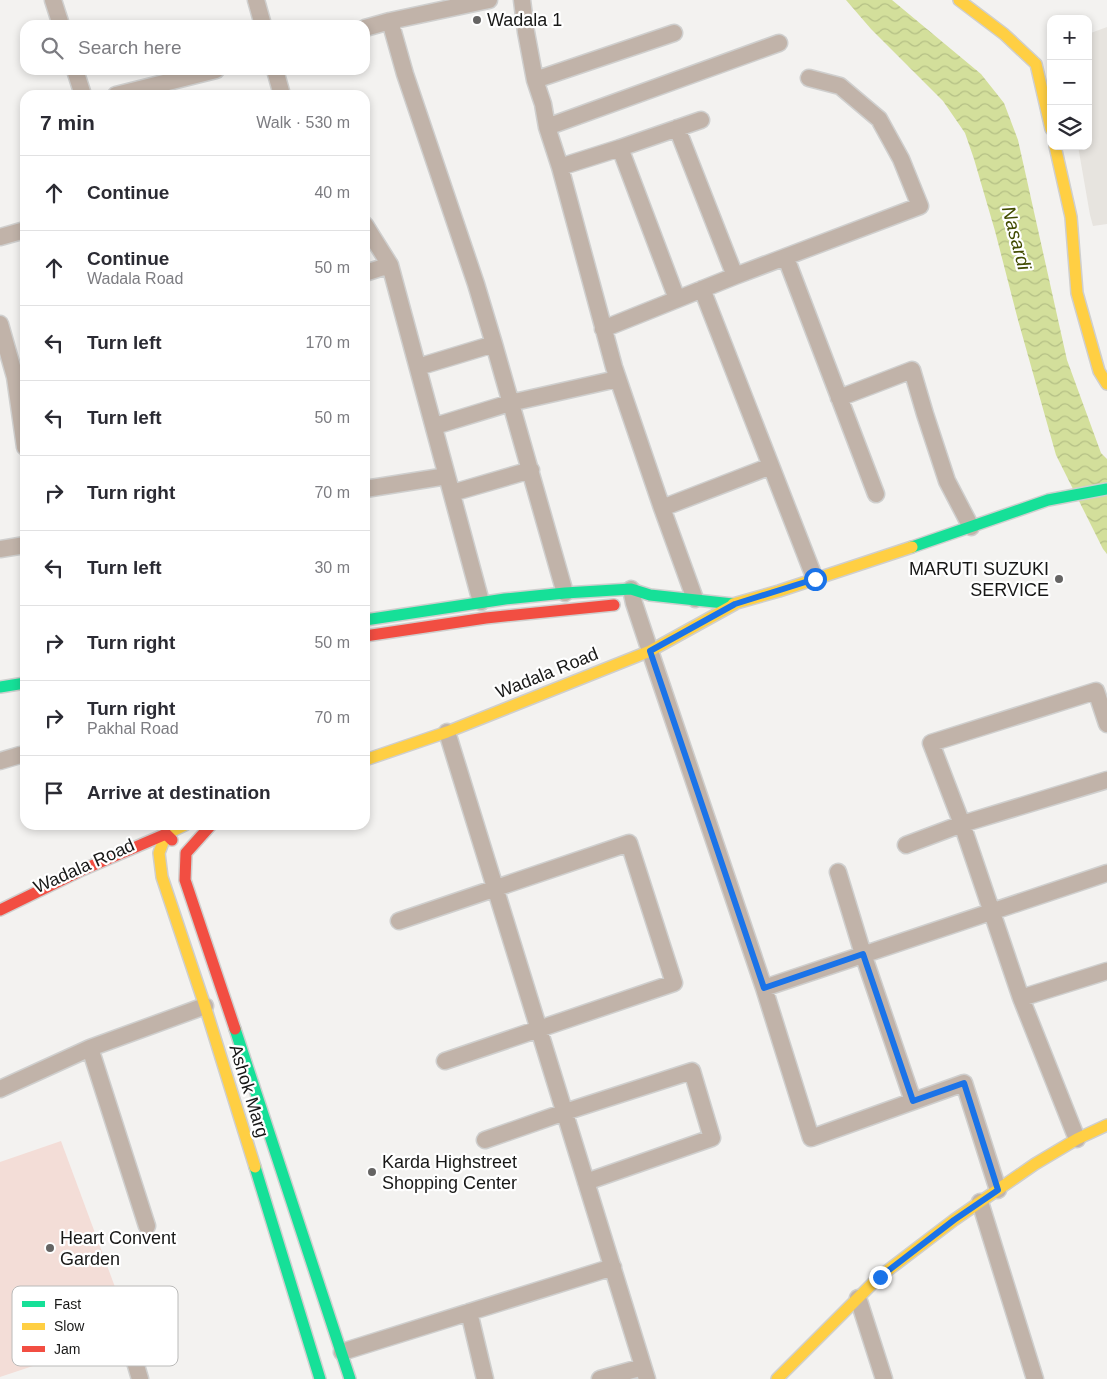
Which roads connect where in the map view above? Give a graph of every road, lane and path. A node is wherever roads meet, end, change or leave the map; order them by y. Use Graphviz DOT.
graph roads {
  1 [pos="53,0"];
  2 [pos="256,0"];
  3 [pos="489,0"];
  4 [pos="522,0"];
  5 [pos="959,0"];
  6 [pos="59,20"];
  7 [pos="262,20"];
  8 [pos="390,20"];
  9 [pos="370,26"];
  10 [pos="674,33"];
  11 [pos="779,43"];
  12 [pos="77,75"];
  13 [pos="196,75"];
  14 [pos="276,75"];
  15 [pos="809,78"];
  16 [pos="535,80"];
  17 [pos="81,90"];
  18 [pos="136,90"];
  19 [pos="281,90"];
  20 [pos="1047,112"];
  21 [pos="701,120"];
  22 [pos="546,127"];
  23 [pos="677,128"];
  24 [pos="620,148"];
  25 [pos="1056,150"];
  26 [pos="560,167"];
  27 [pos="20,231"];
  28 [pos="370,233"];
  29 [pos="0,237"];
  30 [pos="786,258"];
  31 [pos="390,265"];
  32 [pos="370,272"];
  33 [pos="735,276"];
  34 [pos="702,289"];
  35 [pos="677,299"];
  36 [pos="0,324"];
  37 [pos="603,329"];
  38 [pos="494,344"];
  39 [pos="418,366"];
  40 [pos="20,375"];
  41 [pos="617,379"];
  42 [pos="1107,384"];
  43 [pos="839,398"];
  44 [pos="510,403"];
  45 [pos="434,426"];
  46 [pos="771,466"];
  47 [pos="531,470"];
  48 [pos="447,476"];
  49 [pos="370,488"];
  50 [pos="1107,489"];
  51 [pos="452,493"];
  52 [pos="876,494"];
  53 [pos="662,508"];
  54 [pos="971,527"];
  55 [pos="20,546"];
  56 [pos="0,549"];
  57 [pos="815,579"];
  58 [pos="565,593"];
  59 [pos="633,596"];
  60 [pos="695,599"];
  61 [pos="481,602"];
  62 [pos="735,604"];
  63 [pos="370,619"];
  64 [pos="370,635"];
  65 [pos="650,651"];
  66 [pos="20,685"];
  67 [pos="0,687"];
  68 [pos="1107,724"];
  69 [pos="447,732"];
  70 [pos="20,755"];
  71 [pos="370,758"];
  72 [pos="0,761"];
  73 [pos="1107,780"];
  74 [pos="962,824"];
  75 [pos="160,830"];
  76 [pos="174,830"];
  77 [pos="204,830"];
  78 [pos="166,834"];
  79 [pos="906,844"];
  80 [pos="168,854"];
  81 [pos="838,872"];
  82 [pos="1107,873"];
  83 [pos="496,888"];
  84 [pos="0,910"];
  85 [pos="993,912"];
  86 [pos="399,921"];
  87 [pos="863,954"];
  88 [pos="1107,971"];
  89 [pos="764,988"];
  90 [pos="1021,998"];
  91 [pos="205,1006"];
  92 [pos="539,1029"];
  93 [pos="90,1048"];
  94 [pos="444,1061"];
  95 [pos="0,1089"];
  96 [pos="913,1101"];
  97 [pos="565,1112"];
  98 [pos="1107,1125"];
  99 [pos="1077,1139"];
  100 [pos="485,1140"];
  101 [pos="586,1182"];
  102 [pos="998,1190"];
  103 [pos="980,1202"];
  104 [pos="147,1226"];
  105 [pos="612,1267"];
  106 [pos="858,1298"];
  107 [pos="469,1312"];
  108 [pos="342,1352"];
  109 [pos="136,1366"];
  110 [pos="645,1373"];
  111 [pos="140,1379"];
  112 [pos="320,1379"];
  113 [pos="350,1379"];
  114 [pos="485,1379"];
  115 [pos="600,1379"];
  116 [pos="777,1379"];
  117 [pos="884,1379"];
  118 [pos="1035,1379"];
  1 -- 6 [label="street"];
  2 -- 7 [label="street"];
  3 -- 8 [label="street"];
  4 -- 16 [label="street"];
  5 -- 20 [label="street"];
  8 -- 9 [label="street"];
  8 -- 38 [label="street"];
  10 -- 16 [label="street"];
  11 -- 22 [label="street"];
  12 -- 17 [label="street"];
  13 -- 18 [label="street"];
  14 -- 19 [label="street"];
  15 -- 30 [label="street"];
  16 -- 22 [label="street"];
  21 -- 23 [label="street"];
  22 -- 26 [label="street"];
  23 -- 24 [label="street"];
  23 -- 33 [label="street"];
  24 -- 26 [label="street"];
  24 -- 35 [label="street"];
  25 -- 42 [label="street"];
  26 -- 37 [label="street"];
  27 -- 29 [label="street"];
  28 -- 31 [label="street"];
  30 -- 33 [label="street"];
  30 -- 43 [label="street"];
  31 -- 32 [label="street"];
  31 -- 39 [label="street"];
  33 -- 34 [label="street"];
  34 -- 35 [label="street"];
  34 -- 46 [label="street"];
  35 -- 37 [label="street"];
  36 -- 40 [label="street"];
  37 -- 41 [label="street"];
  38 -- 39 [label="street"];
  38 -- 44 [label="street"];
  39 -- 45 [label="street"];
  41 -- 44 [label="street"];
  41 -- 53 [label="street"];
  43 -- 52 [label="street"];
  43 -- 54 [label="street"];
  44 -- 45 [label="street"];
  44 -- 47 [label="street"];
  45 -- 48 [label="street"];
  46 -- 53 [label="street"];
  46 -- 57 [label="street"];
  47 -- 51 [label="street"];
  47 -- 58 [label="street"];
  48 -- 49 [label="street"];
  48 -- 51 [label="street"];
  50 -- 54 [label="street"];
  51 -- 61 [label="street"];
  53 -- 60 [label="street"];
  54 -- 57 [label="street"];
  55 -- 56 [label="street"];
  57 -- 62 [label="street"];
  58 -- 59 [label="street"];
  58 -- 61 [label="street"];
  59 -- 60 [label="street"];
  59 -- 64 [label="street"];
  59 -- 65 [label="street"];
  60 -- 62 [label="street"];
  61 -- 63 [label="street"];
  62 -- 65 [label="street, Wadala Road"];
  65 -- 69 [label="street, Wadala Road"];
  65 -- 89 [label="street"];
  66 -- 67 [label="street"];
  68 -- 74 [label="street"];
  69 -- 71 [label="street, Wadala Road"];
  69 -- 83 [label="street"];
  70 -- 72 [label="street"];
  73 -- 74 [label="street"];
  74 -- 79 [label="street"];
  74 -- 85 [label="street"];
  75 -- 78 [label="street"];
  76 -- 78 [label="street"];
  77 -- 80 [label="street"];
  78 -- 80 [label="street"];
  78 -- 80 [label="street, Ashok Marg"];
  78 -- 84 [label="street, Wadala Road"];
  80 -- 91 [label="street, Ashok Marg"];
  80 -- 108 [label="street, Ashok Marg"];
  81 -- 87 [label="street"];
  82 -- 85 [label="street"];
  83 -- 86 [label="street"];
  83 -- 92 [label="street"];
  83 -- 92 [label="street"];
  85 -- 87 [label="street"];
  85 -- 90 [label="street"];
  87 -- 89 [label="street"];
  87 -- 96 [label="street"];
  88 -- 90 [label="street"];
  89 -- 96 [label="street"];
  90 -- 99 [label="street"];
  91 -- 93 [label="street"];
  91 -- 112 [label="street, Ashok Marg"];
  92 -- 94 [label="street"];
  92 -- 97 [label="street"];
  93 -- 95 [label="street"];
  93 -- 104 [label="street"];
  96 -- 102 [label="street"];
  97 -- 100 [label="street"];
  97 -- 101 [label="street"];
  97 -- 101 [label="street"];
  98 -- 99 [label="street"];
  99 -- 102 [label="street"];
  101 -- 105 [label="street"];
  102 -- 103 [label="street"];
  103 -- 106 [label="street"];
  103 -- 118 [label="street"];
  105 -- 107 [label="street"];
  105 -- 110 [label="street"];
  106 -- 116 [label="street"];
  106 -- 117 [label="street"];
  107 -- 108 [label="street"];
  107 -- 114 [label="street"];
  108 -- 113 [label="street, Ashok Marg"];
  109 -- 111 [label="street"];
  110 -- 115 [label="street"];
}
